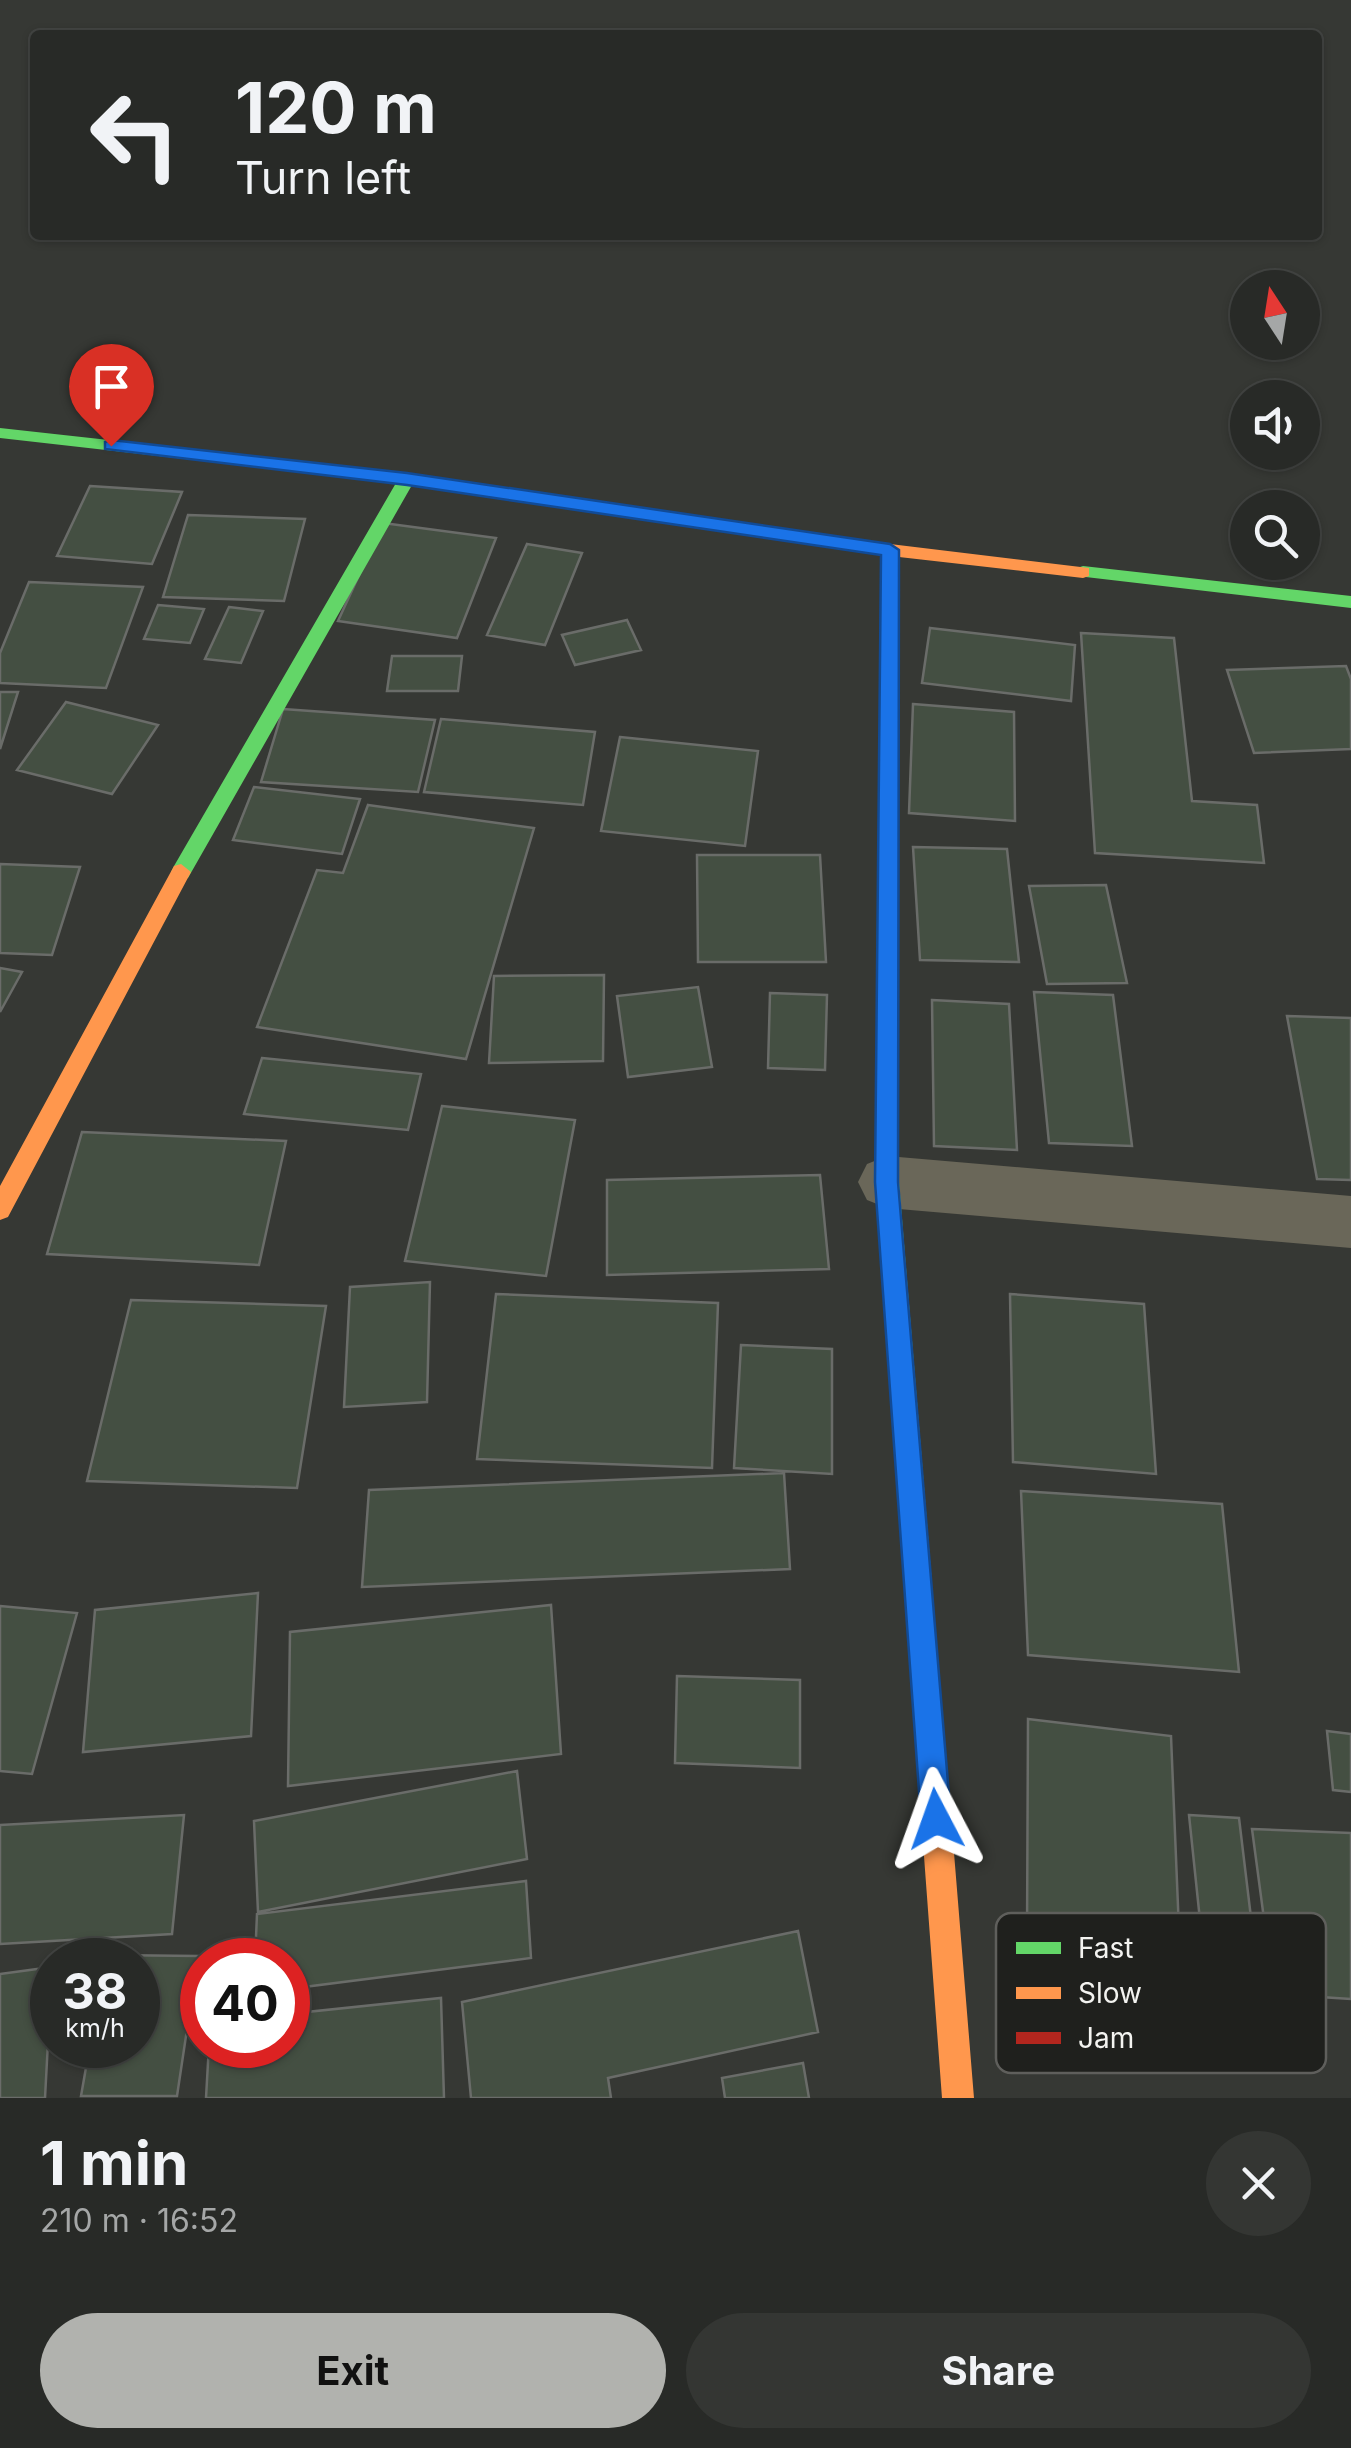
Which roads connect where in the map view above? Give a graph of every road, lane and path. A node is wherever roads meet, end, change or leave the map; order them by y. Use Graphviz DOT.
graph roads {
  1 [pos="0,433"];
  2 [pos="407,479"];
  3 [pos="890,550"];
  4 [pos="1351,602"];
  5 [pos="886,1182"];
  6 [pos="0,1210"];
  7 [pos="1351,1222"];
  8 [pos="958,2098"];
  1 -- 2 [label="street"];
  2 -- 3 [label="street"];
  2 -- 6 [label="street"];
  3 -- 4 [label="street"];
  3 -- 5 [label="street"];
  5 -- 7 [label="street"];
  5 -- 8 [label="street"];
}
